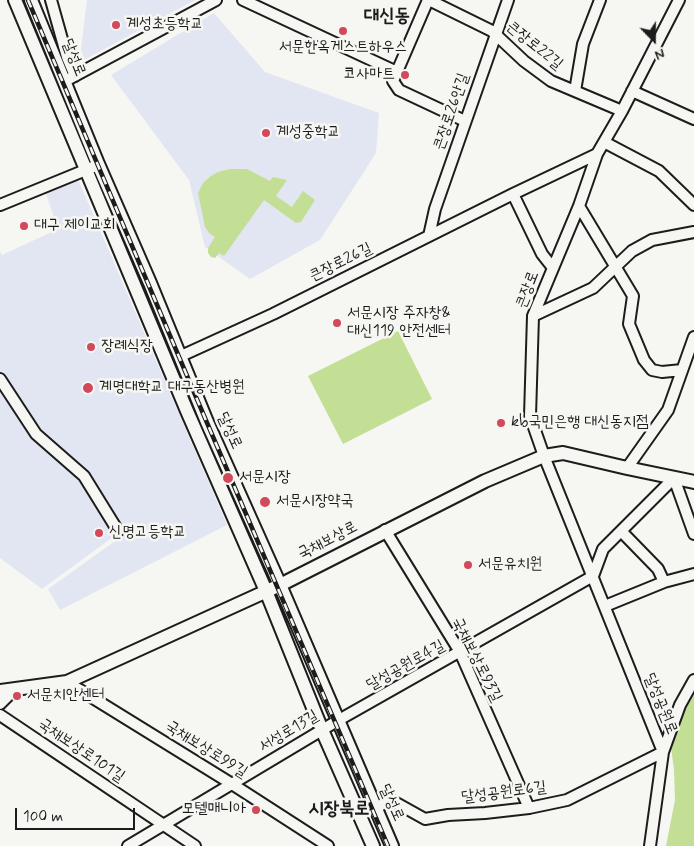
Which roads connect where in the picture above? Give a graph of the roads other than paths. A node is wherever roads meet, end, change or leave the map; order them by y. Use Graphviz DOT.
graph roads {
  1 [pos="15,0"];
  2 [pos="31,0"];
  3 [pos="50,0"];
  4 [pos="216,0"];
  5 [pos="243,0"];
  6 [pos="429,0"];
  7 [pos="508,0"];
  8 [pos="600,0"];
  9 [pos="679,0"];
  10 [pos="495,34"];
  11 [pos="395,77"];
  12 [pos="70,78"];
  13 [pos="575,91"];
  14 [pos="632,91"];
  15 [pos="622,111"];
  16 [pos="694,119"];
  17 [pos="465,121"];
  18 [pos="604,142"];
  19 [pos="597,154"];
  20 [pos="93,167"];
  21 [pos="513,194"];
  22 [pos="0,205"];
  23 [pos="694,205"];
  24 [pos="579,206"];
  25 [pos="694,232"];
  26 [pos="429,236"];
  27 [pos="615,266"];
  28 [pos="553,268"];
  29 [pos="533,316"];
  30 [pos="694,337"];
  31 [pos="181,356"];
  32 [pos="682,370"];
  33 [pos="0,379"];
  34 [pos="544,456"];
  35 [pos="627,468"];
  36 [pos="674,478"];
  37 [pos="694,482"];
  38 [pos="385,530"];
  39 [pos="118,531"];
  40 [pos="621,531"];
  41 [pos="694,534"];
  42 [pos="694,574"];
  43 [pos="593,576"];
  44 [pos="664,582"];
  45 [pos="280,585"];
  46 [pos="266,591"];
  47 [pos="605,606"];
  48 [pos="460,652"];
  49 [pos="694,680"];
  50 [pos="67,682"];
  51 [pos="14,690"];
  52 [pos="0,691"];
  53 [pos="0,704"];
  54 [pos="0,715"];
  55 [pos="338,721"];
  56 [pos="322,730"];
  57 [pos="663,752"];
  58 [pos="232,784"];
  59 [pos="375,808"];
  60 [pos="529,808"];
  61 [pos="163,825"];
  62 [pos="128,846"];
  63 [pos="195,846"];
  64 [pos="328,846"];
  65 [pos="373,846"];
  66 [pos="392,846"];
  67 [pos="650,846"];
  1 -- 20 [label="main road"];
  2 -- 12 [label="main road, 달성로"];
  3 -- 12 [label="street"];
  4 -- 12 [label="street"];
  5 -- 11 [label="street"];
  6 -- 10 [label="street, 큰장로22길"];
  6 -- 11 [label="street"];
  7 -- 10 [label="street, 큰장로26안길"];
  8 -- 13 [label="street"];
  9 -- 14 [label="street, 큰장로"];
  10 -- 13 [label="street, 큰장로22길"];
  10 -- 17 [label="street, 큰장로26안길"];
  11 -- 17 [label="street"];
  12 -- 20 [label="main road, 달성로"];
  13 -- 15 [label="street, 큰장로22길"];
  14 -- 15 [label="street, 큰장로"];
  14 -- 16 [label="street"];
  15 -- 18 [label="street, 큰장로"];
  17 -- 26 [label="street, 큰장로26안길"];
  18 -- 19 [label="street, 큰장로"];
  18 -- 23 [label="street"];
  19 -- 21 [label="street, 큰장로26길"];
  19 -- 24 [label="street, 큰장로"];
  20 -- 22 [label="street"];
  20 -- 31 [label="main road, 달성로"];
  20 -- 46 [label="main road"];
  21 -- 26 [label="street, 큰장로26길"];
  21 -- 28 [label="street"];
  24 -- 27 [label="street"];
  24 -- 28 [label="street, 큰장로"];
  25 -- 27 [label="street"];
  26 -- 31 [label="street, 큰장로26길"];
  27 -- 29 [label="street"];
  27 -- 32 [label="street"];
  28 -- 29 [label="street, 큰장로"];
  29 -- 34 [label="street, 큰장로"];
  30 -- 32 [label="street"];
  31 -- 45 [label="main road, 달성로"];
  32 -- 35 [label="street"];
  33 -- 39 [label="street"];
  34 -- 35 [label="main road, 국채보상로"];
  34 -- 38 [label="main road, 국채보상로"];
  34 -- 43 [label="street, 달성공원로"];
  35 -- 36 [label="main road, 국채보상로"];
  36 -- 37 [label="main road, 국채보상로"];
  36 -- 40 [label="street"];
  36 -- 41 [label="street"];
  38 -- 45 [label="main road, 국채보상로"];
  38 -- 48 [label="street, 국채보상로93길"];
  40 -- 43 [label="street"];
  40 -- 44 [label="street"];
  42 -- 44 [label="street"];
  43 -- 47 [label="street, 달성공원로"];
  43 -- 48 [label="street, 달성공원로4길"];
  44 -- 47 [label="street"];
  45 -- 46 [label="main road, 국채보상로"];
  45 -- 55 [label="main road, 달성로"];
  46 -- 50 [label="main road, 국채보상로"];
  46 -- 56 [label="main road"];
  47 -- 57 [label="street, 달성공원로"];
  48 -- 55 [label="street, 달성공원로4길"];
  48 -- 60 [label="street, 국채보상로93길"];
  49 -- 57 [label="street"];
  50 -- 51 [label="main road, 국채보상로"];
  50 -- 58 [label="street, 국채보상로99길"];
  51 -- 52 [label="main road, 국채보상로"];
  51 -- 53 [label="street"];
  54 -- 61 [label="street, 국채보상로101길"];
  55 -- 56 [label="street, 서성로13길"];
  55 -- 59 [label="main road, 달성로"];
  56 -- 58 [label="street, 서성로13길"];
  56 -- 65 [label="main road"];
  57 -- 60 [label="street, 달성공원로6길"];
  57 -- 67 [label="street, 달성공원로"];
  58 -- 61 [label="street, 서성로13길"];
  58 -- 64 [label="street, 국채보상로99길"];
  59 -- 60 [label="street, 달성공원로6길"];
  59 -- 66 [label="main road, 달성로"];
  61 -- 62 [label="street, 서성로13길"];
  61 -- 63 [label="street, 국채보상로101길"];
}
